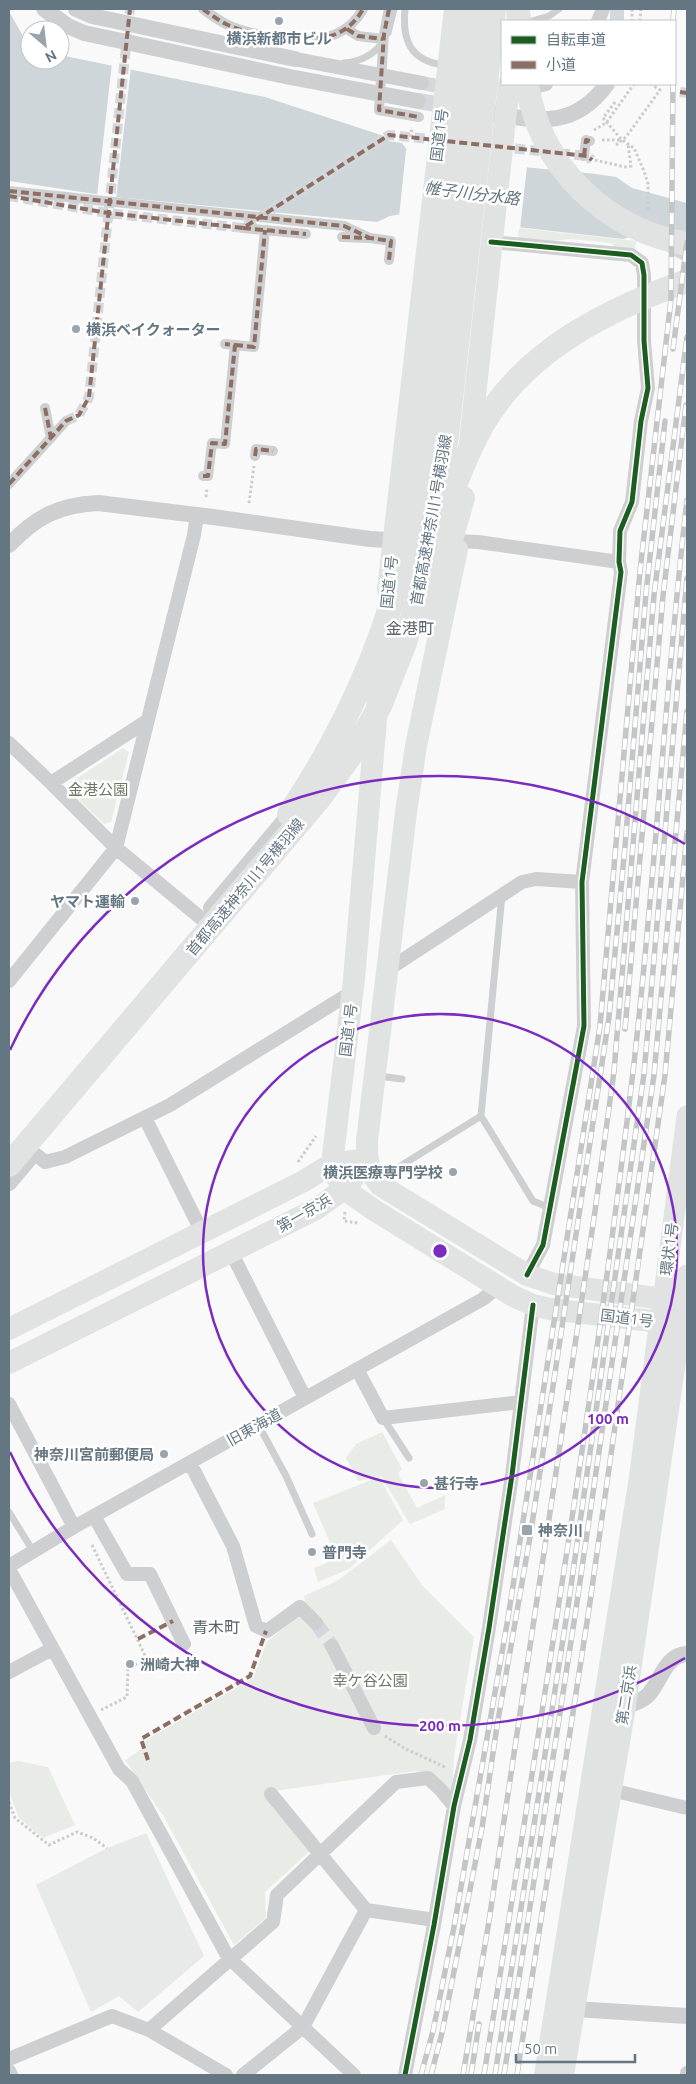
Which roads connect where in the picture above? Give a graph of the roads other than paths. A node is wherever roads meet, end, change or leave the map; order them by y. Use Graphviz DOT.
graph roads {
  1 [pos="44,9"];
  2 [pos="76,9"];
  3 [pos="203,9"];
  4 [pos="363,9"];
  5 [pos="389,9"];
  6 [pos="394,9"];
  7 [pos="405,9"];
  8 [pos="455,9"];
  9 [pos="474,9"];
  10 [pos="489,9"];
  11 [pos="494,9"];
  12 [pos="559,9"];
  13 [pos="535,20"];
  14 [pos="346,29"];
  15 [pos="384,39"];
  16 [pos="295,59"];
  17 [pos="422,83"];
  18 [pos="452,84"];
  19 [pos="526,85"];
  20 [pos="537,85"];
  21 [pos="543,85"];
  22 [pos="606,85"];
  23 [pos="509,89"];
  24 [pos="456,107"];
  25 [pos="418,109"];
  26 [pos="590,141"];
  27 [pos="589,156"];
  28 [pos="9,191"];
  29 [pos="243,228"];
  30 [pos="265,230"];
  31 [pos="687,233"];
  32 [pos="492,235"];
  33 [pos="299,237"];
  34 [pos="342,238"];
  35 [pos="370,238"];
  36 [pos="687,244"];
  37 [pos="389,260"];
  38 [pos="687,281"];
  39 [pos="687,290"];
  40 [pos="45,408"];
  41 [pos="66,420"];
  42 [pos="51,438"];
  43 [pos="272,452"];
  44 [pos="255,456"];
  45 [pos="202,476"];
  46 [pos="9,484"];
  47 [pos="197,515"];
  48 [pos="394,541"];
  49 [pos="458,541"];
  50 [pos="9,545"];
  51 [pos="618,562"];
  52 [pos="147,721"];
  53 [pos="9,743"];
  54 [pos="364,745"];
  55 [pos="51,783"];
  56 [pos="269,842"];
  57 [pos="116,848"];
  58 [pos="582,882"];
  59 [pos="502,896"];
  60 [pos="202,919"];
  61 [pos="389,969"];
  62 [pos="9,981"];
  63 [pos="352,992"];
  64 [pos="375,1076"];
  65 [pos="402,1079"];
  66 [pos="481,1116"];
  67 [pos="687,1116"];
  68 [pos="145,1118"];
  69 [pos="9,1151"];
  70 [pos="34,1153"];
  71 [pos="367,1160"];
  72 [pos="332,1164"];
  73 [pos="9,1165"];
  74 [pos="394,1170"];
  75 [pos="9,1183"];
  76 [pos="344,1190"];
  77 [pos="550,1208"];
  78 [pos="202,1232"];
  79 [pos="231,1252"];
  80 [pos="527,1275"];
  81 [pos="687,1279"];
  82 [pos="498,1287"];
  83 [pos="663,1299"];
  84 [pos="542,1307"];
  85 [pos="682,1314"];
  86 [pos="660,1322"];
  87 [pos="9,1329"];
  88 [pos="9,1363"];
  89 [pos="358,1369"];
  90 [pos="305,1398"];
  91 [pos="521,1402"];
  92 [pos="9,1404"];
  93 [pos="383,1418"];
  94 [pos="258,1424"];
  95 [pos="409,1458"];
  96 [pos="190,1463"];
  97 [pos="9,1512"];
  98 [pos="94,1516"];
  99 [pos="78,1525"];
  100 [pos="312,1534"];
  101 [pos="33,1551"];
  102 [pos="9,1566"];
  103 [pos="9,1569"];
  104 [pos="316,1623"];
  105 [pos="184,1644"];
  106 [pos="332,1646"];
  107 [pos="52,1649"];
  108 [pos="687,1654"];
  109 [pos="9,1672"];
  110 [pos="624,1706"];
  111 [pos="374,1728"];
  112 [pos="611,1790"];
  113 [pos="271,1794"];
  114 [pos="454,1806"];
  115 [pos="687,1808"];
  116 [pos="320,1854"];
  117 [pos="366,1910"];
  118 [pos="435,1920"];
  119 [pos="230,1959"];
  120 [pos="574,2009"];
  121 [pos="687,2016"];
  122 [pos="303,2028"];
  123 [pos="149,2030"];
  124 [pos="9,2059"];
  125 [pos="9,2071"];
  126 [pos="11,2075"];
  127 [pos="226,2075"];
  128 [pos="242,2075"];
  129 [pos="354,2075"];
  130 [pos="405,2075"];
  131 [pos="545,2075"];
  132 [pos="563,2075"];
  1 -- 25 [label="street"];
  2 -- 16 [label="street"];
  3 -- 14 [label="street"];
  4 -- 14 [label="street"];
  5 -- 15 [label="street"];
  6 -- 16 [label="lane"];
  7 -- 10 [label="lane"];
  8 -- 18 [label="highway, 国道1号"];
  9 -- 56 [label="highway, 首都高速神奈川1号横羽線"];
  11 -- 54 [label="highway, 首都高速神奈川1号横羽線"];
  12 -- 13 [label="lane"];
  14 -- 15 [label="street"];
  15 -- 25 [label="street"];
  16 -- 17 [label="street"];
  18 -- 21 [label="street"];
  18 -- 48 [label="highway, 国道1号"];
  19 -- 36 [label="highway"];
  20 -- 31 [label="highway"];
  22 -- 24 [label="street"];
  23 -- 32 [label="highway, 国道1号"];
  26 -- 27 [label="street"];
  28 -- 35 [label="street"];
  29 -- 30 [label="street"];
  30 -- 33 [label="street"];
  30 -- 45 [label="street"];
  32 -- 49 [label="highway, 国道1号"];
  32 -- 51 [label="street"];
  34 -- 35 [label="street"];
  35 -- 37 [label="street"];
  38 -- 56 [label="highway"];
  39 -- 54 [label="highway"];
  40 -- 42 [label="street"];
  41 -- 42 [label="street"];
  42 -- 46 [label="street"];
  43 -- 44 [label="street"];
  47 -- 48 [label="street"];
  47 -- 50 [label="street"];
  47 -- 52 [label="street"];
  48 -- 49 [label="street"];
  48 -- 54 [label="highway, 国道1号"];
  49 -- 51 [label="street"];
  49 -- 61 [label="highway, 国道1号"];
  51 -- 58 [label="street"];
  52 -- 55 [label="street"];
  52 -- 57 [label="street"];
  53 -- 55 [label="street"];
  54 -- 60 [label="street"];
  54 -- 63 [label="highway, 国道1号"];
  54 -- 70 [label="street"];
  54 -- 73 [label="highway, 首都高速神奈川1号横羽線"];
  55 -- 57 [label="street"];
  56 -- 69 [label="highway, 首都高速神奈川1号横羽線"];
  57 -- 60 [label="street"];
  57 -- 62 [label="street"];
  58 -- 59 [label="street"];
  58 -- 77 [label="street"];
  59 -- 61 [label="street"];
  59 -- 66 [label="lane"];
  60 -- 69 [label="street"];
  61 -- 64 [label="highway, 国道1号"];
  63 -- 68 [label="street"];
  63 -- 72 [label="highway, 国道1号"];
  64 -- 65 [label="lane"];
  64 -- 71 [label="highway, 国道1号"];
  66 -- 74 [label="lane"];
  66 -- 77 [label="lane"];
  67 -- 83 [label="main road, 環状1号"];
  68 -- 70 [label="street"];
  68 -- 78 [label="street"];
  70 -- 75 [label="street"];
  71 -- 72 [label="highway, 第一京浜"];
  71 -- 76 [label="highway, 第一京浜"];
  71 -- 80 [label="highway, 国道1号"];
  72 -- 76 [label="highway"];
  72 -- 78 [label="highway, 第一京浜"];
  76 -- 79 [label="highway, 第一京浜"];
  76 -- 82 [label="highway, 国道1号"];
  77 -- 80 [label="street"];
  78 -- 87 [label="highway, 第一京浜"];
  79 -- 88 [label="highway, 第一京浜"];
  79 -- 90 [label="street"];
  80 -- 83 [label="highway, 国道1号"];
  81 -- 85 [label="main road, 環状1号"];
  82 -- 84 [label="highway, 国道1号"];
  82 -- 89 [label="street, 旧東海道"];
  83 -- 85 [label="highway, 国道1号"];
  83 -- 86 [label="main road, 環状1号"];
  84 -- 86 [label="highway, 国道1号"];
  84 -- 91 [label="street"];
  85 -- 86 [label="highway, 国道1号"];
  85 -- 110 [label="highway, 第二京浜"];
  86 -- 131 [label="highway, 第二京浜"];
  89 -- 90 [label="street, 旧東海道"];
  89 -- 93 [label="street"];
  90 -- 94 [label="street, 旧東海道"];
  91 -- 93 [label="street"];
  91 -- 114 [label="street"];
  92 -- 99 [label="street"];
  93 -- 95 [label="lane"];
  94 -- 96 [label="street, 旧東海道"];
  94 -- 100 [label="lane"];
  96 -- 98 [label="street, 旧東海道"];
  96 -- 104 [label="street"];
  97 -- 101 [label="lane"];
  98 -- 99 [label="street, 旧東海道"];
  98 -- 105 [label="street"];
  99 -- 101 [label="street, 旧東海道"];
  101 -- 102 [label="street, 旧東海道"];
  103 -- 107 [label="street"];
  106 -- 111 [label="street"];
  107 -- 109 [label="street"];
  107 -- 119 [label="street"];
  108 -- 110 [label="street"];
  110 -- 112 [label="highway, 第二京浜"];
  112 -- 115 [label="street"];
  112 -- 120 [label="highway, 第二京浜"];
  113 -- 116 [label="street"];
  114 -- 116 [label="street"];
  114 -- 118 [label="street"];
  116 -- 117 [label="street"];
  116 -- 119 [label="street"];
  117 -- 118 [label="street"];
  117 -- 122 [label="street"];
  118 -- 130 [label="street"];
  119 -- 122 [label="street"];
  119 -- 123 [label="street"];
  120 -- 121 [label="street"];
  120 -- 132 [label="highway, 第二京浜"];
  122 -- 128 [label="street"];
  122 -- 129 [label="street"];
  123 -- 124 [label="street"];
  123 -- 127 [label="street"];
  125 -- 126 [label="street"];
}
